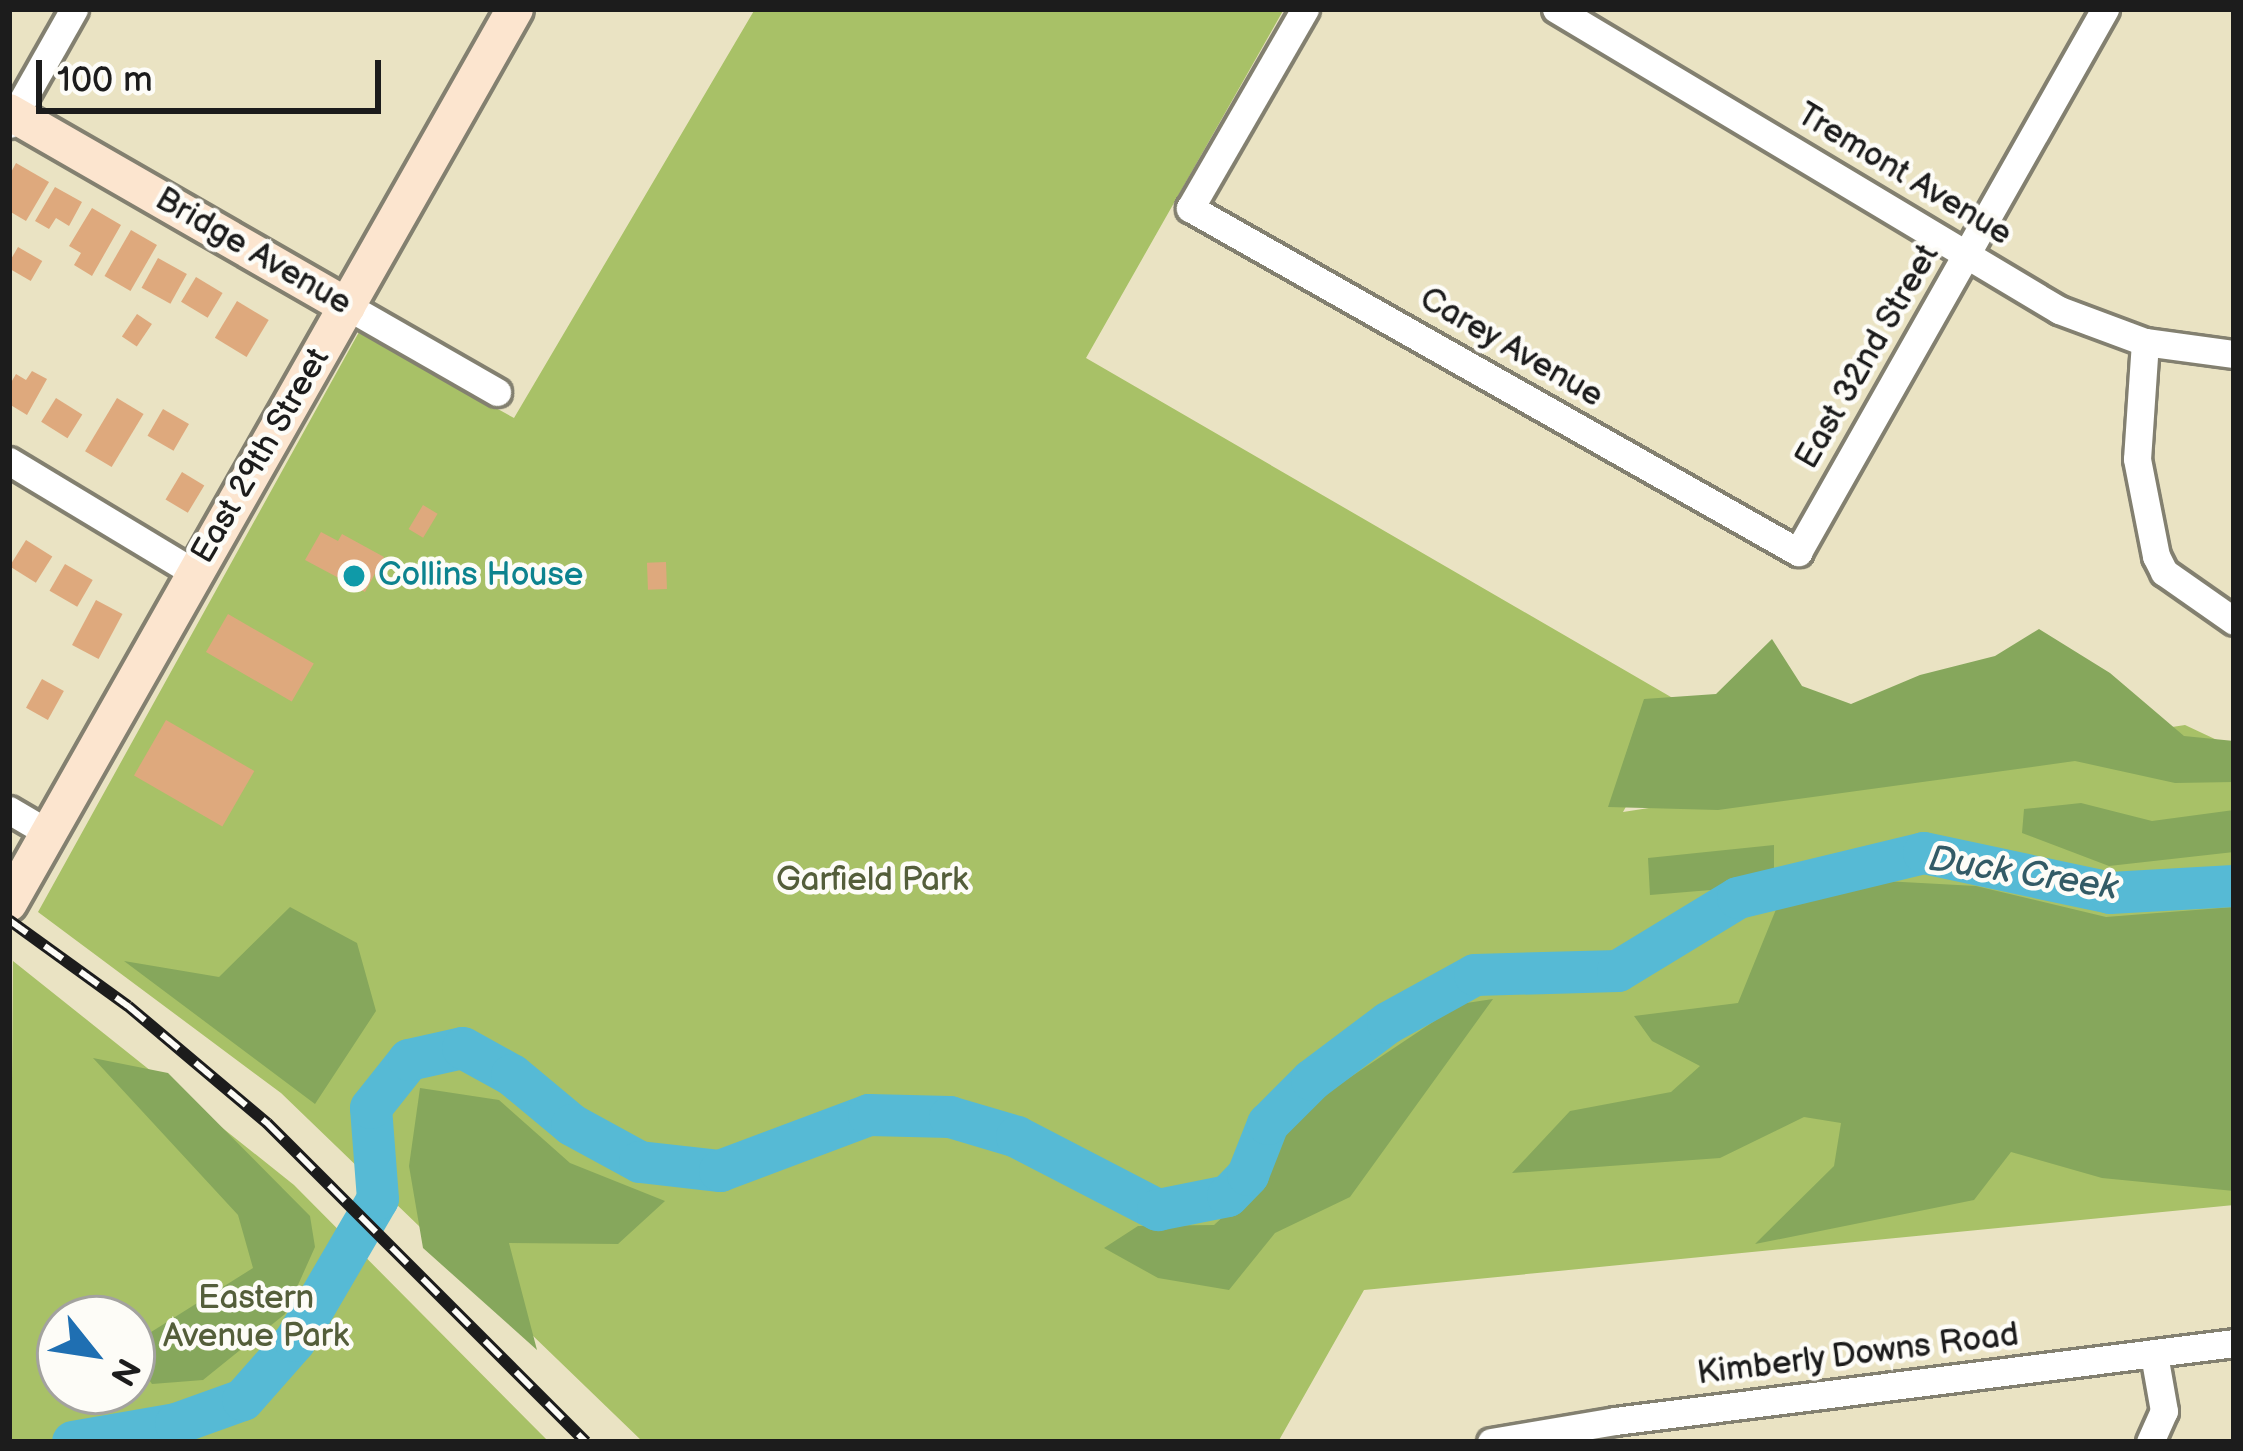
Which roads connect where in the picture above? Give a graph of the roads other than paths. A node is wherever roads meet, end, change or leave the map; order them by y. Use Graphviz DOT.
graph roads {
  1 [pos="74,9"];
  2 [pos="514,9"];
  3 [pos="1305,9"];
  4 [pos="1556,9"];
  5 [pos="2105,9"];
  6 [pos="11,117"];
  7 [pos="1967,256"];
  8 [pos="346,306"];
  9 [pos="2145,342"];
  10 [pos="2234,354"];
  11 [pos="497,392"];
  12 [pos="9,461"];
  13 [pos="1798,552"];
  14 [pos="195,573"];
  15 [pos="2234,621"];
  16 [pos="9,810"];
  17 [pos="48,833"];
  18 [pos="9,903"];
  19 [pos="2234,1343"];
  20 [pos="2153,1354"];
  21 [pos="1491,1442"];
  22 [pos="2150,1442"];
  1 -- 6 [label="street"];
  2 -- 8 [label="street, East 29th Street"];
  3 -- 13 [label="street, Carey Avenue"];
  4 -- 7 [label="street, Tremont Avenue"];
  5 -- 7 [label="street, East 32nd Street"];
  6 -- 8 [label="street, Bridge Avenue"];
  7 -- 9 [label="street, Tremont Avenue"];
  7 -- 13 [label="street, East 32nd Street"];
  8 -- 11 [label="street, Bridge Avenue"];
  8 -- 14 [label="street, East 29th Street"];
  9 -- 10 [label="street, Tremont Avenue"];
  9 -- 15 [label="street"];
  12 -- 14 [label="street"];
  14 -- 17 [label="street, East 29th Street"];
  16 -- 17 [label="street"];
  17 -- 18 [label="street, East 29th Street"];
  19 -- 20 [label="street, Kimberly Downs Road"];
  20 -- 21 [label="street, Kimberly Downs Road"];
  20 -- 22 [label="street"];
}
